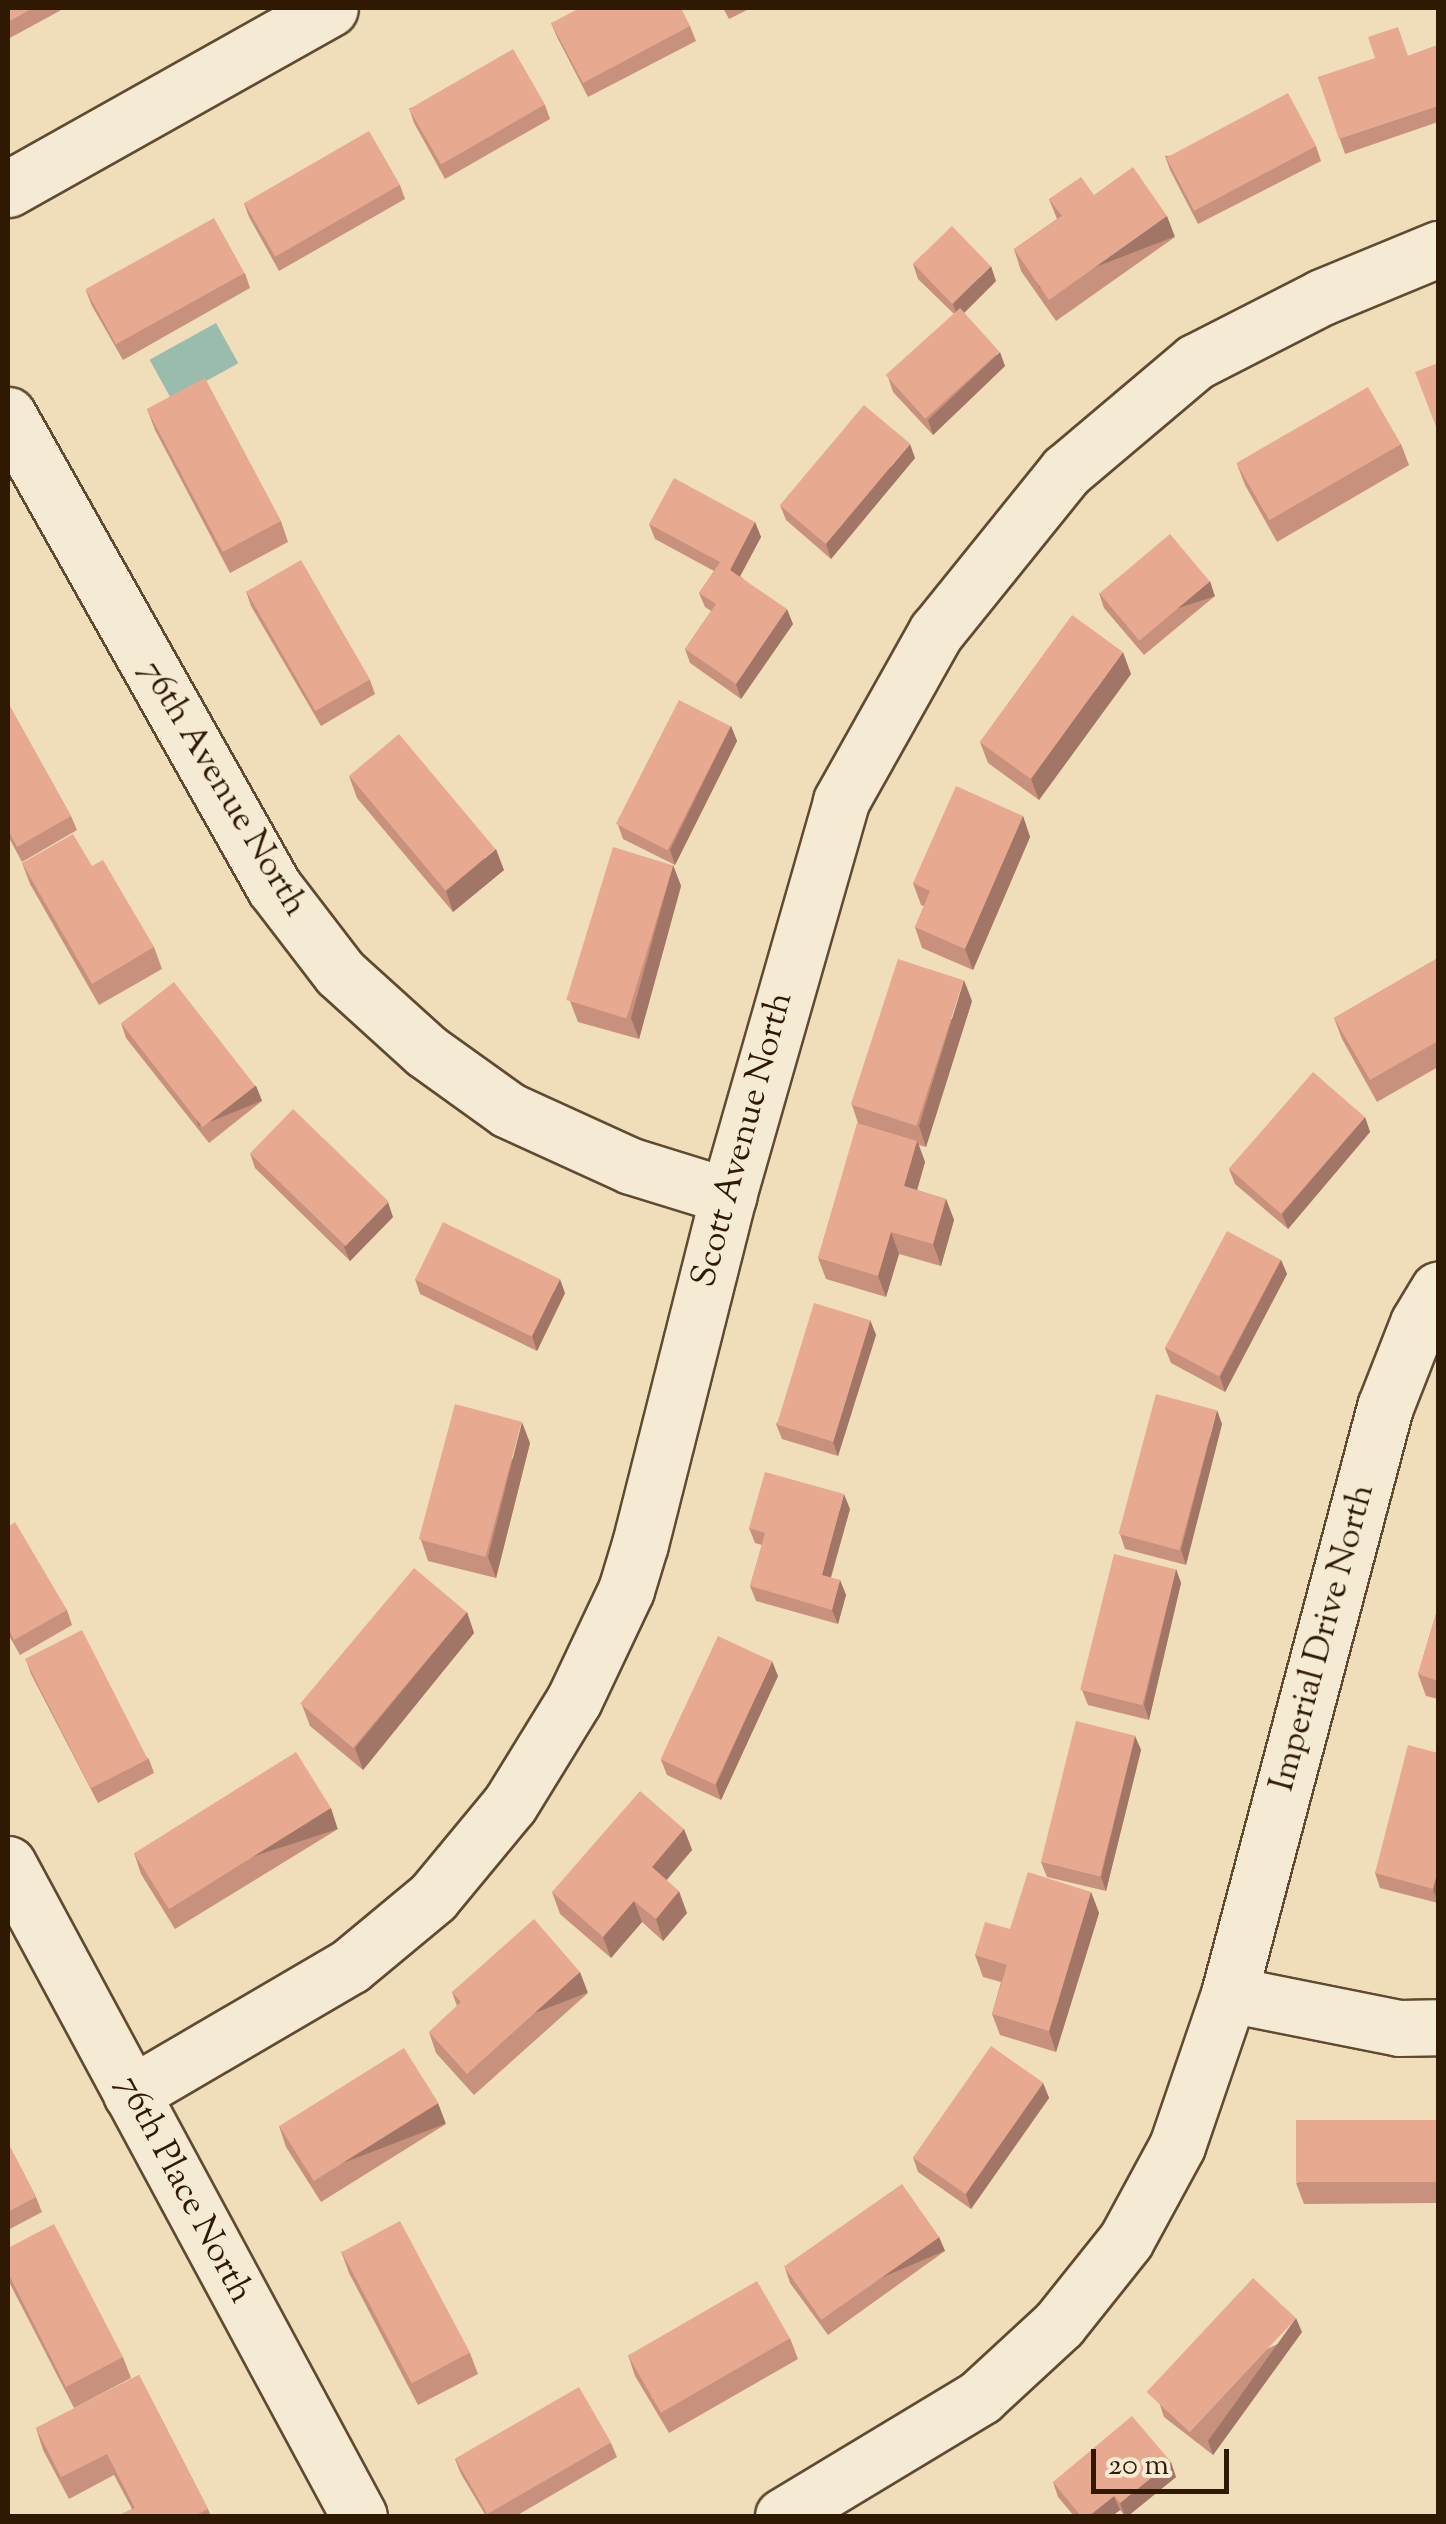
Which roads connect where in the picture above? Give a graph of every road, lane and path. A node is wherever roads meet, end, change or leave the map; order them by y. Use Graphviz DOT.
graph roads {
  1 [pos="330,8"];
  2 [pos="8,189"];
  3 [pos="1438,250"];
  4 [pos="8,415"];
  5 [pos="728,1196"];
  6 [pos="1438,1290"];
  7 [pos="8,1864"];
  8 [pos="1230,1994"];
  9 [pos="1438,2027"];
  10 [pos="131,2094"];
  11 [pos="359,2516"];
  12 [pos="783,2516"];
  1 -- 2 [label="street"];
  3 -- 5 [label="street, Scott Avenue North"];
  4 -- 5 [label="street, 76th Avenue North"];
  5 -- 10 [label="street, Scott Avenue North"];
  6 -- 8 [label="street, Imperial Drive North"];
  7 -- 10 [label="street, 76th Place North"];
  8 -- 9 [label="street"];
  8 -- 12 [label="street, Imperial Drive North"];
  10 -- 11 [label="street, 76th Place North"];
}
